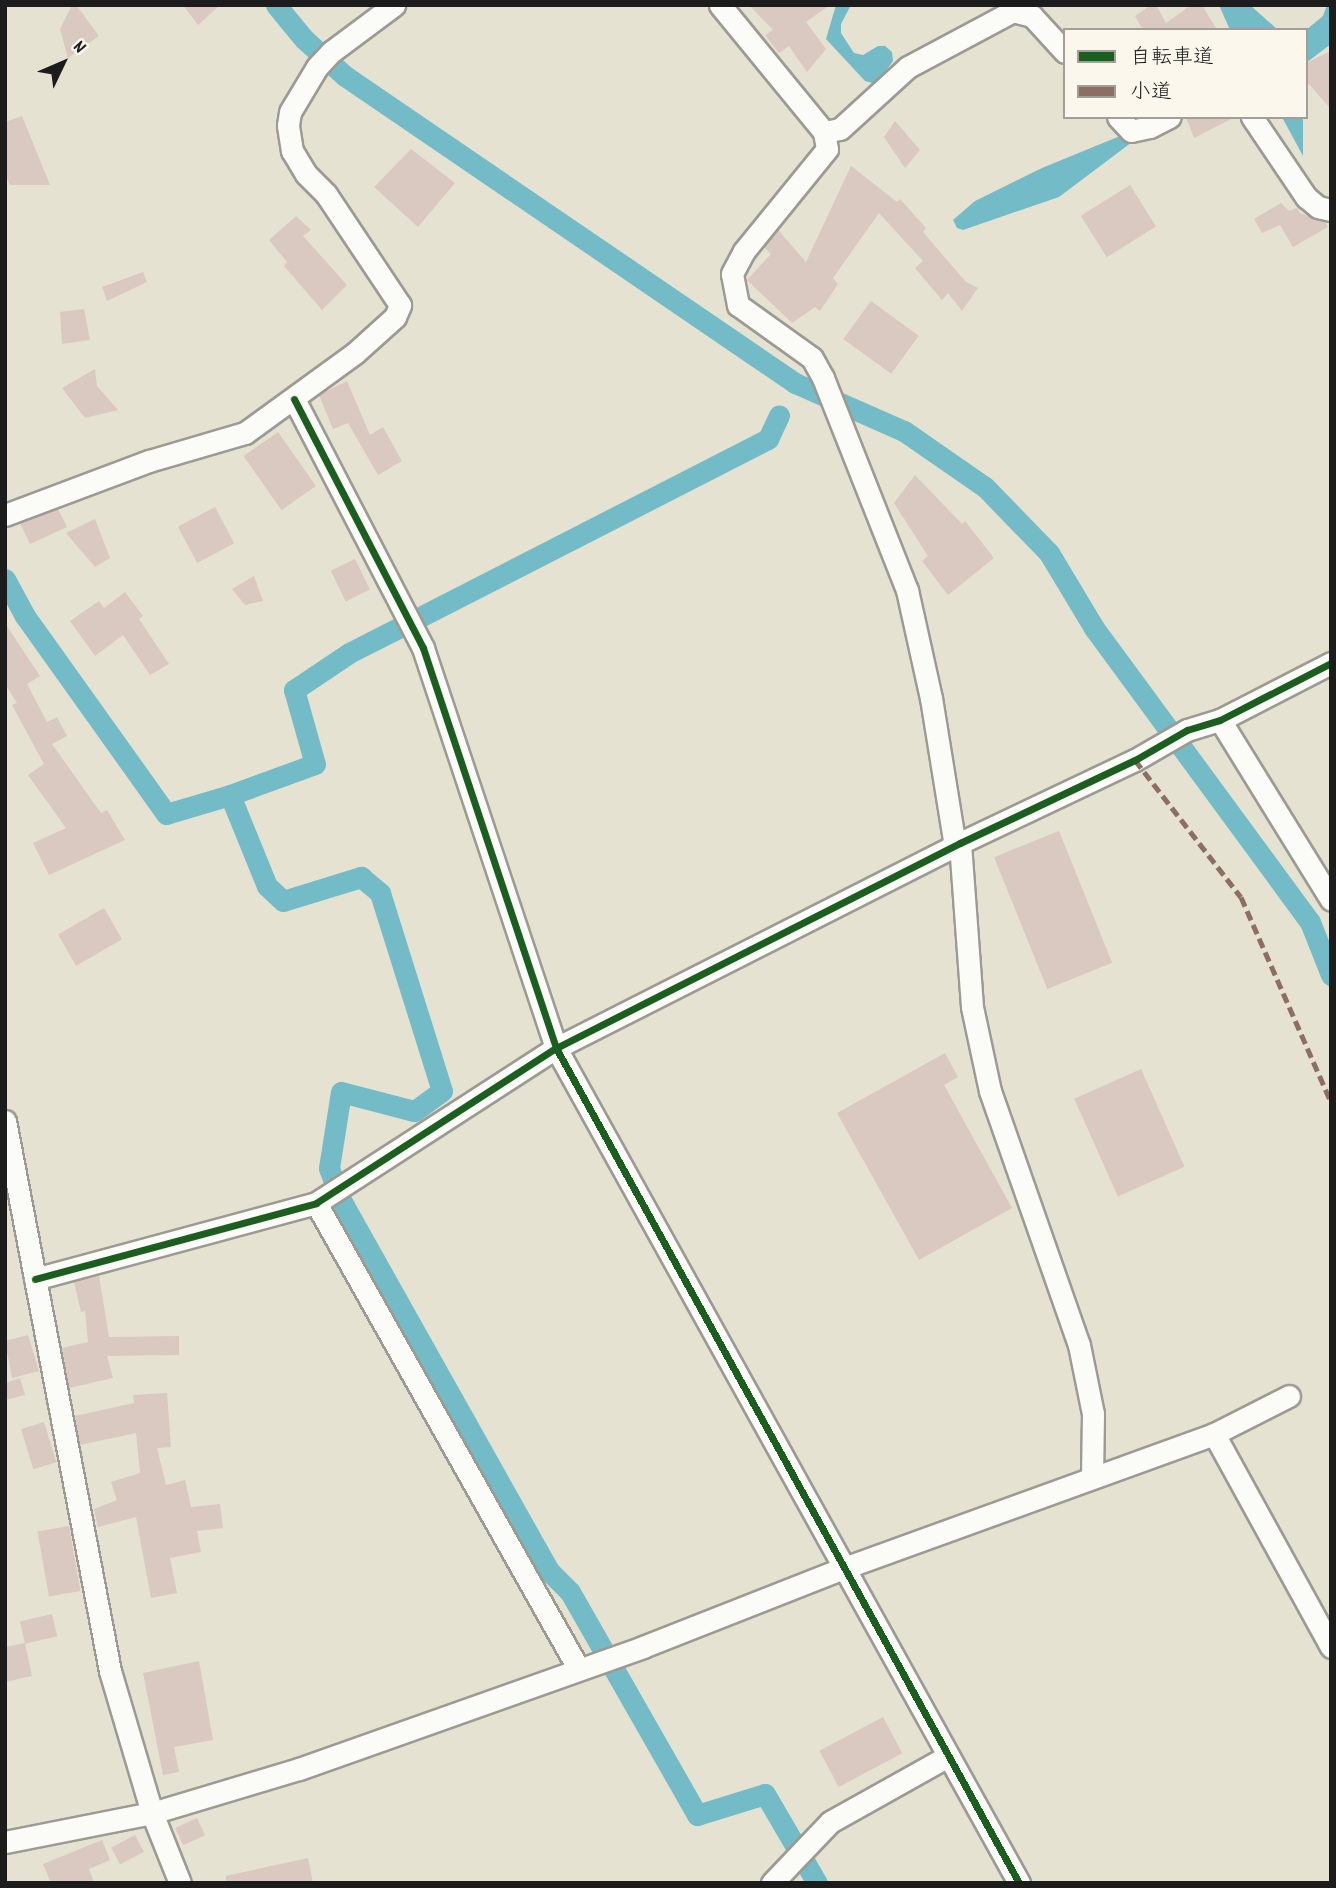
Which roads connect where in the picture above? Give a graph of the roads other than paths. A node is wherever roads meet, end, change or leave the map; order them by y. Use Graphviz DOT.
graph roads {
  1 [pos="394,5"];
  2 [pos="720,5"];
  3 [pos="1063,50"];
  4 [pos="1120,119"];
  5 [pos="1166,119"];
  6 [pos="1253,119"];
  7 [pos="824,132"];
  8 [pos="1331,210"];
  9 [pos="294,398"];
  10 [pos="5,515"];
  11 [pos="1331,663"];
  12 [pos="1220,720"];
  13 [pos="958,845"];
  14 [pos="1331,900"];
  15 [pos="556,1048"];
  16 [pos="5,1121"];
  17 [pos="316,1203"];
  18 [pos="35,1279"];
  19 [pos="1289,1396"];
  20 [pos="1214,1434"];
  21 [pos="1092,1477"];
  22 [pos="844,1568"];
  23 [pos="1331,1647"];
  24 [pos="586,1666"];
  25 [pos="948,1756"];
  26 [pos="152,1813"];
  27 [pos="5,1842"];
  28 [pos="774,1881"];
  29 [pos="180,1883"];
  30 [pos="1019,1883"];
  1 -- 9 [label="street"];
  2 -- 7 [label="street"];
  3 -- 7 [label="street"];
  4 -- 5 [label="street"];
  6 -- 8 [label="street"];
  7 -- 13 [label="street"];
  9 -- 10 [label="street"];
  9 -- 15 [label="street"];
  11 -- 12 [label="street"];
  12 -- 13 [label="street"];
  12 -- 14 [label="street"];
  13 -- 15 [label="street"];
  13 -- 21 [label="street"];
  15 -- 17 [label="street"];
  15 -- 22 [label="street"];
  16 -- 18 [label="street"];
  17 -- 18 [label="street"];
  17 -- 24 [label="street"];
  18 -- 26 [label="street"];
  19 -- 20 [label="street"];
  20 -- 21 [label="street"];
  20 -- 23 [label="street"];
  21 -- 22 [label="street"];
  22 -- 24 [label="street"];
  22 -- 25 [label="street"];
  24 -- 26 [label="street"];
  25 -- 28 [label="street"];
  25 -- 30 [label="street"];
  26 -- 27 [label="street"];
  26 -- 29 [label="street"];
}
